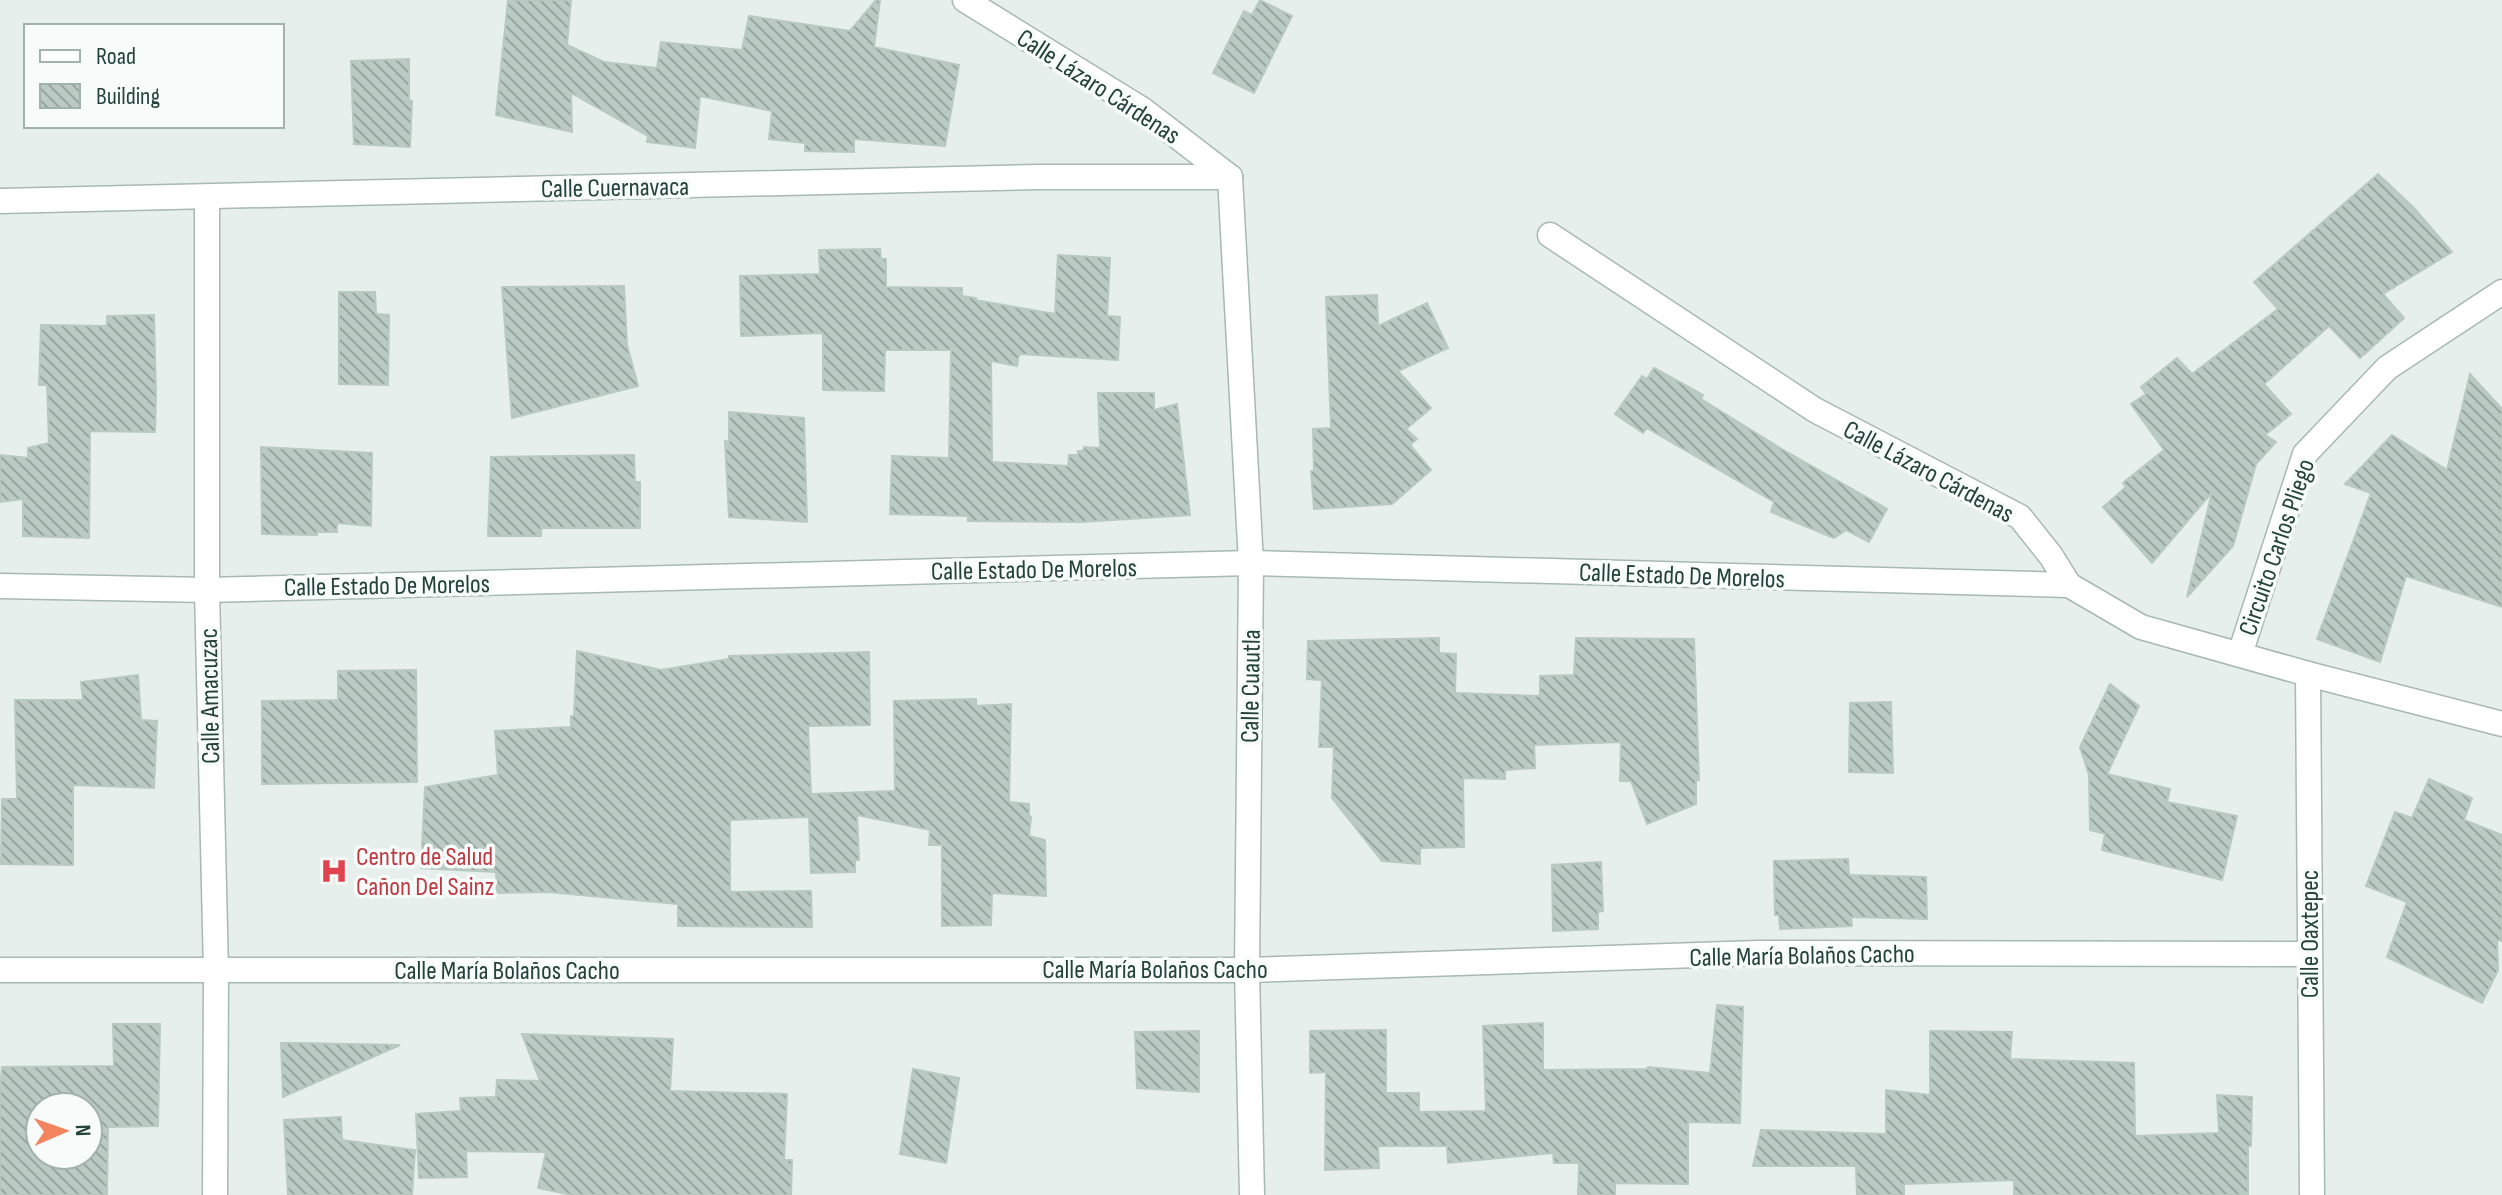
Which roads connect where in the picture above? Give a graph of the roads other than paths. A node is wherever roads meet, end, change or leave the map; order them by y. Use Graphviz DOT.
graph roads {
  1 [pos="965,0"];
  2 [pos="1230,177"];
  3 [pos="207,198"];
  4 [pos="0,201"];
  5 [pos="1550,235"];
  6 [pos="2502,292"];
  7 [pos="1251,563"];
  8 [pos="2069,585"];
  9 [pos="0,586"];
  10 [pos="207,590"];
  11 [pos="2240,654"];
  12 [pos="2308,674"];
  13 [pos="2501,722"];
  14 [pos="2309,954"];
  15 [pos="0,970"];
  16 [pos="1247,970"];
  17 [pos="216,972"];
  18 [pos="215,1195"];
  19 [pos="1252,1195"];
  20 [pos="2312,1195"];
  1 -- 2 [label="street, Calle Lázaro Cárdenas"];
  2 -- 3 [label="street, Calle Cuernavaca"];
  2 -- 7 [label="street, Calle Cuautla"];
  3 -- 4 [label="street, Calle Cuernavaca"];
  3 -- 10 [label="street, Calle Amacuzac"];
  5 -- 8 [label="street, Calle Lázaro Cárdenas"];
  6 -- 11 [label="street, Circuito Carlos Pliego"];
  7 -- 8 [label="street, Calle Estado De Morelos"];
  7 -- 10 [label="street, Calle Estado De Morelos"];
  7 -- 16 [label="street, Calle Cuautla"];
  8 -- 11 [label="street, Calle Lázaro Cárdenas"];
  9 -- 10 [label="street, Calle Estado De Morelos"];
  10 -- 17 [label="street, Calle Amacuzac"];
  11 -- 12 [label="street, Calle Lázaro Cárdenas"];
  12 -- 13 [label="street, Calle Lázaro Cárdenas"];
  12 -- 14 [label="street, Calle Oaxtepec"];
  14 -- 16 [label="street, Calle María Bolaños Cacho"];
  14 -- 20 [label="street, Calle Oaxtepec"];
  15 -- 17 [label="street, Calle María Bolaños Cacho"];
  16 -- 17 [label="street, Calle María Bolaños Cacho"];
  16 -- 19 [label="street, Calle Cuautla"];
  17 -- 18 [label="street, Calle Amacuzac"];
}
